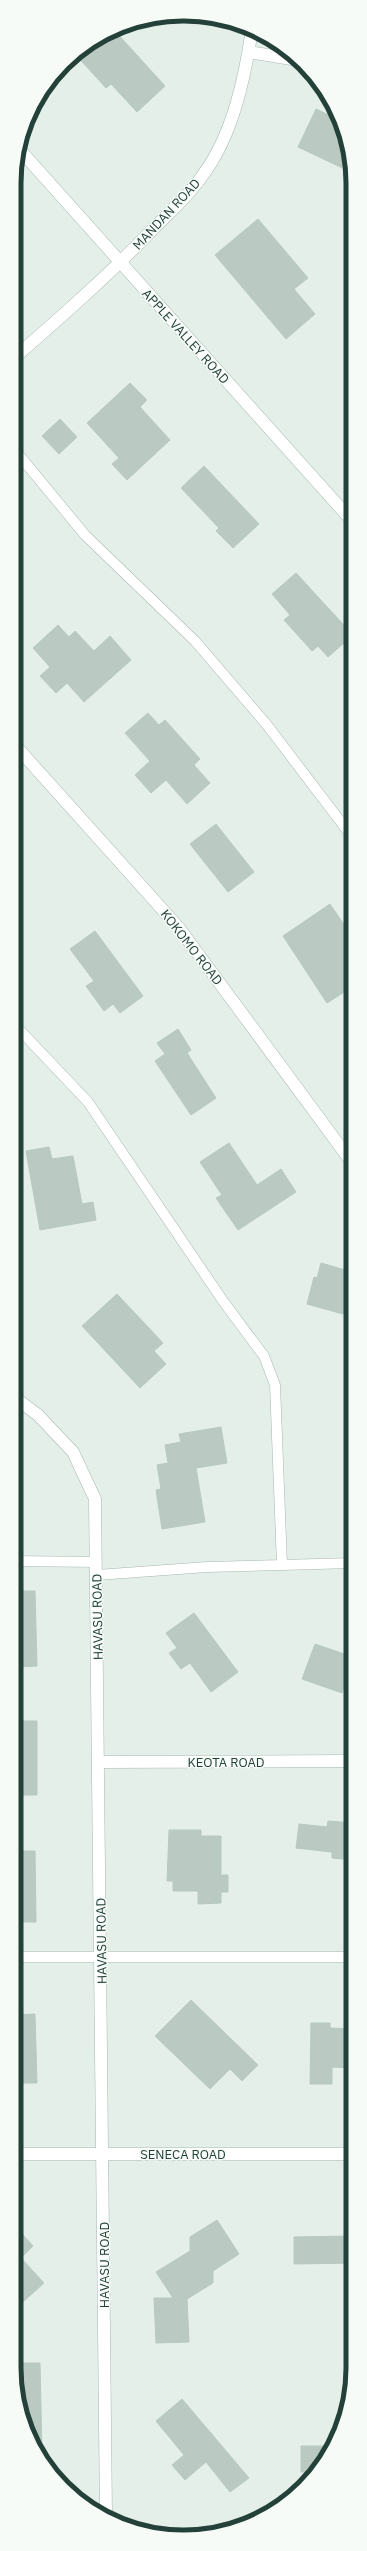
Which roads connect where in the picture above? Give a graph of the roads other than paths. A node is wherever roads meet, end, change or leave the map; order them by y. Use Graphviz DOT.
graph roads {
  1 [pos="251,36"];
  2 [pos="249,52"];
  3 [pos="287,58"];
  4 [pos="24,154"];
  5 [pos="120,263"];
  6 [pos="21,352"];
  7 [pos="21,457"];
  8 [pos="346,514"];
  9 [pos="21,752"];
  10 [pos="346,829"];
  11 [pos="21,1031"];
  12 [pos="346,1154"];
  13 [pos="21,1402"];
  14 [pos="21,1562"];
  15 [pos="96,1562"];
  16 [pos="346,1563"];
  17 [pos="282,1565"];
  18 [pos="97,1575"];
  19 [pos="346,1761"];
  20 [pos="99,1762"];
  21 [pos="21,1957"];
  22 [pos="101,1957"];
  23 [pos="346,1957"];
  24 [pos="21,2154"];
  25 [pos="103,2154"];
  26 [pos="346,2154"];
  27 [pos="106,2510"];
  1 -- 2 [label="street, MANDAN ROAD"];
  2 -- 3 [label="street"];
  2 -- 5 [label="street, MANDAN ROAD"];
  4 -- 5 [label="street, APPLE VALLEY ROAD"];
  5 -- 6 [label="street, MANDAN ROAD"];
  5 -- 8 [label="street, APPLE VALLEY ROAD"];
  7 -- 10 [label="lane"];
  9 -- 12 [label="street, KOKOMO ROAD"];
  11 -- 17 [label="lane"];
  13 -- 15 [label="street, HAVASU ROAD"];
  14 -- 15 [label="lane"];
  15 -- 18 [label="street, HAVASU ROAD"];
  16 -- 17 [label="lane"];
  17 -- 18 [label="lane"];
  18 -- 20 [label="street, HAVASU ROAD"];
  19 -- 20 [label="street, KEOTA ROAD"];
  20 -- 22 [label="street, HAVASU ROAD"];
  21 -- 22 [label="lane"];
  22 -- 23 [label="lane"];
  22 -- 25 [label="street, HAVASU ROAD"];
  24 -- 25 [label="street, SENECA ROAD"];
  25 -- 26 [label="street, SENECA ROAD"];
  25 -- 27 [label="street, HAVASU ROAD"];
}
